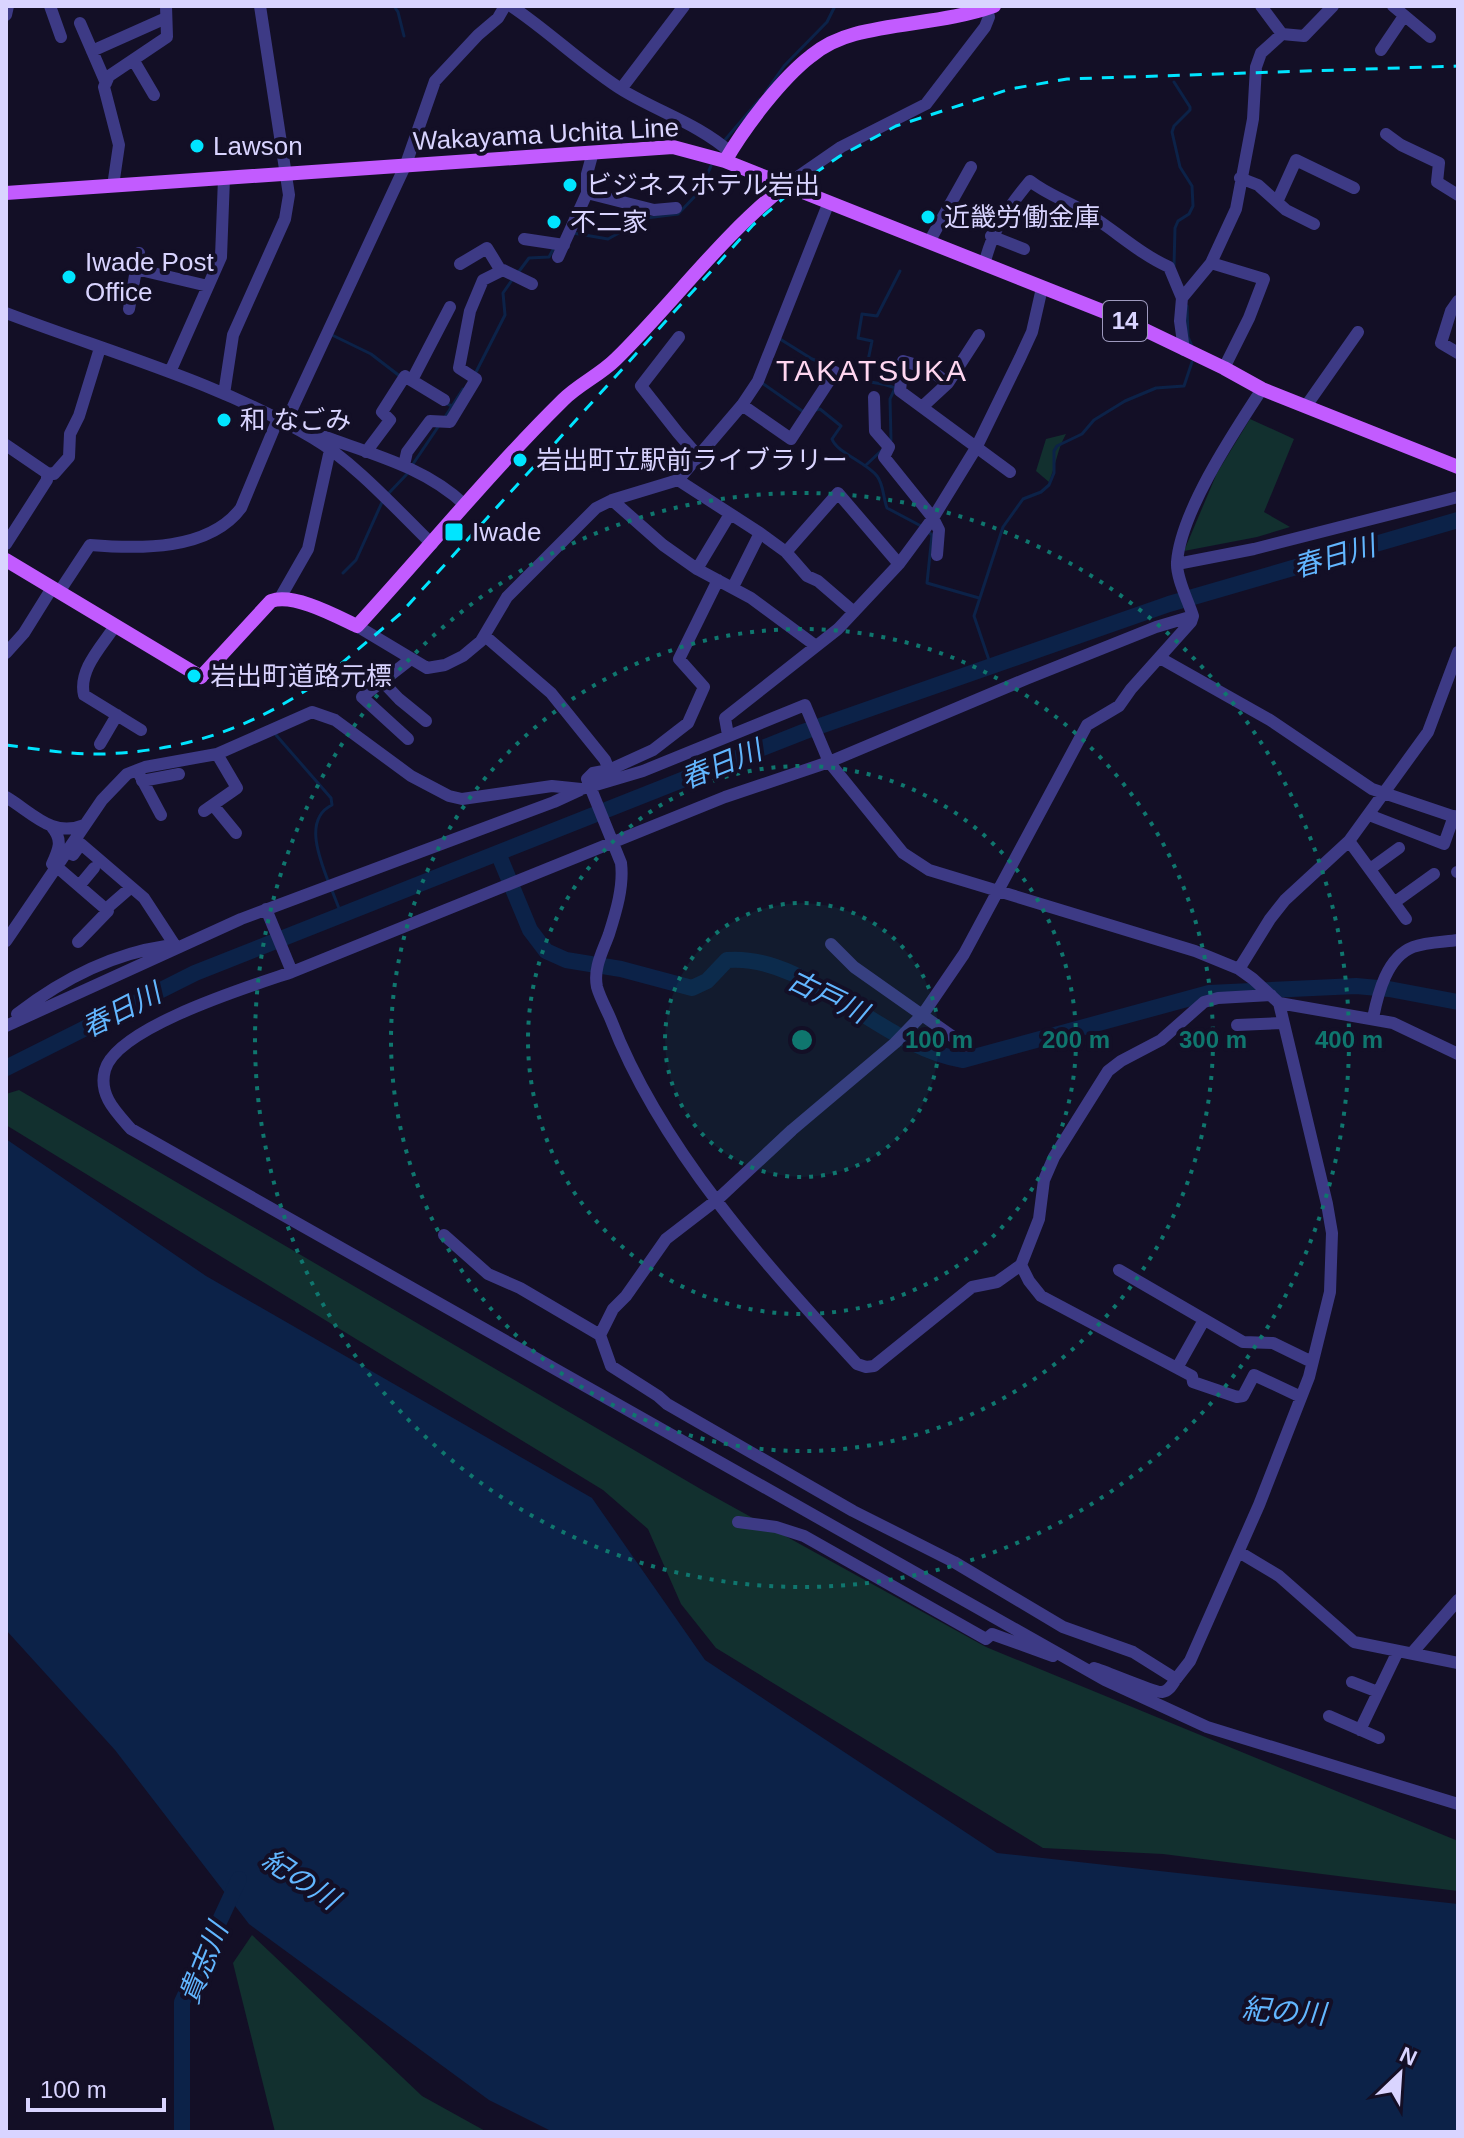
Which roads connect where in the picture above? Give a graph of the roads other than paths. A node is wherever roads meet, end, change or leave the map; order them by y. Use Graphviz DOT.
graph roads {
  1 [pos="8,6"];
  2 [pos="50,6"];
  3 [pos="260,6"];
  4 [pos="505,6"];
  5 [pos="511,6"];
  6 [pos="684,6"];
  7 [pos="1261,6"];
  8 [pos="1333,6"];
  9 [pos="1393,6"];
  10 [pos="990,7"];
  11 [pos="166,12"];
  12 [pos="6,15"];
  13 [pos="1404,16"];
  14 [pos="80,23"];
  15 [pos="1282,34"];
  16 [pos="61,37"];
  17 [pos="1430,37"];
  18 [pos="1381,50"];
  19 [pos="92,51"];
  20 [pos="134,61"];
  21 [pos="106,83"];
  22 [pos="621,89"];
  23 [pos="154,95"];
  24 [pos="1386,134"];
  25 [pos="593,152"];
  26 [pos="728,157"];
  27 [pos="406,164"];
  28 [pos="971,167"];
  29 [pos="286,174"];
  30 [pos="224,178"];
  31 [pos="1240,178"];
  32 [pos="786,185"];
  33 [pos="113,186"];
  34 [pos="1354,188"];
  35 [pos="6,193"];
  36 [pos="587,193"];
  37 [pos="1458,195"];
  38 [pos="829,202"];
  39 [pos="1277,202"];
  40 [pos="676,208"];
  41 [pos="1314,224"];
  42 [pos="991,236"];
  43 [pos="524,239"];
  44 [pos="929,242"];
  45 [pos="564,245"];
  46 [pos="1024,249"];
  47 [pos="139,253"];
  48 [pos="558,257"];
  49 [pos="1211,263"];
  50 [pos="460,264"];
  51 [pos="984,265"];
  52 [pos="136,269"];
  53 [pos="501,271"];
  54 [pos="532,284"];
  55 [pos="208,286"];
  56 [pos="1042,288"];
  57 [pos="1184,294"];
  58 [pos="437,301"];
  59 [pos="1458,301"];
  60 [pos="450,307"];
  61 [pos="129,309"];
  62 [pos="470,311"];
  63 [pos="6,313"];
  64 [pos="1358,332"];
  65 [pos="979,335"];
  66 [pos="679,337"];
  67 [pos="100,348"];
  68 [pos="1184,350"];
  69 [pos="1458,353"];
  70 [pos="1224,368"];
  71 [pos="170,372"];
  72 [pos="835,372"];
  73 [pos="406,376"];
  74 [pos="948,383"];
  75 [pos="1262,389"];
  76 [pos="224,394"];
  77 [pos="874,397"];
  78 [pos="444,400"];
  79 [pos="742,405"];
  80 [pos="1306,406"];
  81 [pos="922,407"];
  82 [pos="282,422"];
  83 [pos="313,438"];
  84 [pos="6,445"];
  85 [pos="976,448"];
  86 [pos="330,450"];
  87 [pos="366,452"];
  88 [pos="699,457"];
  89 [pos="404,465"];
  90 [pos="1458,467"];
  91 [pos="1010,472"];
  92 [pos="47,473"];
  93 [pos="678,480"];
  94 [pos="1458,497"];
  95 [pos="612,500"];
  96 [pos="465,505"];
  97 [pos="730,514"];
  98 [pos="933,518"];
  99 [pos="760,533"];
  100 [pos="6,544"];
  101 [pos="432,544"];
  102 [pos="786,552"];
  103 [pos="937,555"];
  104 [pos="6,560"];
  105 [pos="899,564"];
  106 [pos="1178,568"];
  107 [pos="697,569"];
  108 [pos="718,580"];
  109 [pos="733,587"];
  110 [pos="56,590"];
  111 [pos="280,598"];
  112 [pos="854,612"];
  113 [pos="1192,612"];
  114 [pos="115,626"];
  115 [pos="357,626"];
  116 [pos="485,636"];
  117 [pos="816,646"];
  118 [pos="1458,652"];
  119 [pos="6,653"];
  120 [pos="1160,658"];
  121 [pos="411,659"];
  122 [pos="382,681"];
  123 [pos="117,715"];
  124 [pos="426,721"];
  125 [pos="141,730"];
  126 [pos="728,735"];
  127 [pos="408,739"];
  128 [pos="100,744"];
  129 [pos="217,754"];
  130 [pos="826,757"];
  131 [pos="609,770"];
  132 [pos="179,774"];
  133 [pos="139,776"];
  134 [pos="588,790"];
  135 [pos="1383,794"];
  136 [pos="6,797"];
  137 [pos="161,815"];
  138 [pos="1369,815"];
  139 [pos="1456,817"];
  140 [pos="84,825"];
  141 [pos="52,827"];
  142 [pos="236,833"];
  143 [pos="612,839"];
  144 [pos="1349,841"];
  145 [pos="1399,848"];
  146 [pos="94,868"];
  147 [pos="1370,869"];
  148 [pos="57,870"];
  149 [pos="1434,874"];
  150 [pos="79,886"];
  151 [pos="129,889"];
  152 [pos="998,891"];
  153 [pos="1395,902"];
  154 [pos="106,909"];
  155 [pos="266,909"];
  156 [pos="1406,919"];
  157 [pos="1458,940"];
  158 [pos="6,941"];
  159 [pos="78,942"];
  160 [pos="831,944"];
  161 [pos="175,946"];
  162 [pos="1239,969"];
  163 [pos="292,972"];
  164 [pos="1275,999"];
  165 [pos="923,1014"];
  166 [pos="1373,1018"];
  167 [pos="1282,1023"];
  168 [pos="6,1025"];
  169 [pos="1237,1025"];
  170 [pos="966,1046"];
  171 [pos="1458,1054"];
  172 [pos="718,1199"];
  173 [pos="444,1235"];
  174 [pos="1021,1265"];
  175 [pos="1119,1270"];
  176 [pos="1204,1320"];
  177 [pos="600,1335"];
  178 [pos="1312,1362"];
  179 [pos="1177,1368"];
  180 [pos="1301,1397"];
  181 [pos="738,1522"];
  182 [pos="1239,1552"];
  183 [pos="1458,1600"];
  184 [pos="1398,1651"];
  185 [pos="1412,1653"];
  186 [pos="1073,1662"];
  187 [pos="1458,1663"];
  188 [pos="1176,1679"];
  189 [pos="1352,1682"];
  190 [pos="1378,1692"];
  191 [pos="1329,1716"];
  192 [pos="1360,1730"];
  193 [pos="1379,1738"];
  194 [pos="1458,1804"];
  1 -- 12 [label="street"];
  2 -- 16 [label="street"];
  3 -- 29 [label="street"];
  4 -- 27 [label="street"];
  5 -- 22 [label="street"];
  6 -- 22 [label="street"];
  7 -- 15 [label="street"];
  8 -- 15 [label="street"];
  9 -- 13 [label="street"];
  10 -- 26 [label="main road"];
  10 -- 32 [label="street"];
  11 -- 19 [label="street"];
  11 -- 20 [label="street"];
  13 -- 17 [label="street"];
  13 -- 18 [label="street"];
  14 -- 19 [label="street"];
  15 -- 31 [label="street"];
  19 -- 21 [label="street"];
  20 -- 21 [label="street"];
  20 -- 23 [label="street"];
  21 -- 33 [label="street"];
  22 -- 26 [label="street"];
  24 -- 37 [label="street"];
  25 -- 26 [label="main road, Wakayama Uchita Line / 14"];
  25 -- 27 [label="main road, Wakayama Uchita Line / 14"];
  25 -- 36 [label="street"];
  26 -- 32 [label="main road, Wakayama Uchita Line / 14"];
  27 -- 29 [label="main road, Wakayama Uchita Line / 14"];
  27 -- 82 [label="street"];
  28 -- 44 [label="street"];
  29 -- 30 [label="main road, Wakayama Uchita Line / 14"];
  29 -- 76 [label="street"];
  30 -- 33 [label="main road, Wakayama Uchita Line / 14"];
  30 -- 55 [label="street"];
  31 -- 39 [label="street"];
  31 -- 49 [label="street"];
  32 -- 38 [label="main road, Wakayama Uchita Line / 14"];
  32 -- 96 [label="main road"];
  33 -- 35 [label="main road, Wakayama Uchita Line / 14"];
  34 -- 39 [label="street"];
  36 -- 40 [label="street"];
  36 -- 45 [label="street"];
  38 -- 44 [label="main road, Wakayama Uchita Line / 14"];
  38 -- 79 [label="street"];
  39 -- 41 [label="street"];
  42 -- 46 [label="street"];
  42 -- 51 [label="street"];
  42 -- 57 [label="street"];
  43 -- 45 [label="street"];
  44 -- 51 [label="main road, Wakayama Uchita Line / 14"];
  45 -- 48 [label="street"];
  47 -- 52 [label="street"];
  49 -- 57 [label="street"];
  49 -- 70 [label="street"];
  50 -- 53 [label="street"];
  51 -- 56 [label="main road, Wakayama Uchita Line / 14"];
  52 -- 55 [label="street"];
  52 -- 61 [label="street"];
  53 -- 54 [label="street"];
  53 -- 62 [label="street"];
  55 -- 71 [label="street"];
  56 -- 68 [label="main road, Wakayama Uchita Line / 14"];
  56 -- 85 [label="street"];
  57 -- 68 [label="street"];
  58 -- 60 [label="street"];
  59 -- 69 [label="street"];
  60 -- 62 [label="street"];
  60 -- 73 [label="street"];
  62 -- 89 [label="street"];
  63 -- 67 [label="street"];
  64 -- 80 [label="street"];
  65 -- 74 [label="street"];
  66 -- 88 [label="street"];
  67 -- 71 [label="street"];
  67 -- 92 [label="street"];
  68 -- 70 [label="main road, Wakayama Uchita Line / 14"];
  70 -- 75 [label="main road, Wakayama Uchita Line / 14"];
  71 -- 76 [label="street"];
  72 -- 79 [label="street"];
  73 -- 78 [label="street"];
  73 -- 87 [label="street"];
  74 -- 81 [label="street"];
  74 -- 81 [label="street"];
  75 -- 80 [label="main road, Wakayama Uchita Line / 14"];
  75 -- 106 [label="street"];
  76 -- 82 [label="street"];
  77 -- 98 [label="street"];
  79 -- 88 [label="street"];
  80 -- 90 [label="main road, Wakayama Uchita Line / 14"];
  81 -- 85 [label="street"];
  82 -- 83 [label="street"];
  82 -- 110 [label="street"];
  83 -- 86 [label="street"];
  83 -- 87 [label="street"];
  84 -- 92 [label="street"];
  85 -- 91 [label="street"];
  85 -- 98 [label="street"];
  86 -- 101 [label="street"];
  86 -- 111 [label="street"];
  87 -- 89 [label="street"];
  88 -- 93 [label="street"];
  89 -- 96 [label="street"];
  92 -- 100 [label="street"];
  93 -- 95 [label="street"];
  93 -- 97 [label="street"];
  94 -- 106 [label="street"];
  95 -- 107 [label="street"];
  95 -- 116 [label="street"];
  96 -- 101 [label="main road"];
  97 -- 99 [label="street"];
  97 -- 107 [label="street"];
  98 -- 103 [label="street"];
  98 -- 105 [label="street"];
  99 -- 102 [label="street"];
  99 -- 109 [label="street"];
  101 -- 115 [label="main road"];
  102 -- 105 [label="street"];
  102 -- 112 [label="street"];
  104 -- 110 [label="main road"];
  105 -- 112 [label="street"];
  106 -- 113 [label="street"];
  107 -- 108 [label="street"];
  108 -- 109 [label="street"];
  108 -- 131 [label="street"];
  109 -- 117 [label="street"];
  110 -- 114 [label="main road"];
  110 -- 119 [label="street"];
  111 -- 114 [label="main road"];
  111 -- 115 [label="main road"];
  112 -- 117 [label="street"];
  113 -- 120 [label="street"];
  113 -- 130 [label="street"];
  114 -- 123 [label="street"];
  115 -- 121 [label="street"];
  116 -- 121 [label="street"];
  116 -- 131 [label="street"];
  117 -- 126 [label="street"];
  118 -- 135 [label="street"];
  120 -- 135 [label="street"];
  120 -- 152 [label="street"];
  121 -- 122 [label="street"];
  122 -- 124 [label="street"];
  122 -- 127 [label="street"];
  123 -- 125 [label="street"];
  123 -- 128 [label="street"];
  126 -- 130 [label="street"];
  126 -- 134 [label="street"];
  129 -- 133 [label="street"];
  129 -- 134 [label="street"];
  129 -- 142 [label="street"];
  130 -- 143 [label="street"];
  130 -- 152 [label="street"];
  131 -- 134 [label="street"];
  132 -- 133 [label="street"];
  133 -- 137 [label="street"];
  133 -- 140 [label="street"];
  134 -- 143 [label="street"];
  134 -- 155 [label="street"];
  135 -- 138 [label="street"];
  135 -- 139 [label="street"];
  136 -- 141 [label="street"];
  138 -- 139 [label="street"];
  138 -- 144 [label="street"];
  140 -- 141 [label="street"];
  140 -- 148 [label="street"];
  141 -- 148 [label="street"];
  143 -- 163 [label="street"];
  143 -- 172 [label="street"];
  144 -- 147 [label="street"];
  144 -- 162 [label="street"];
  145 -- 147 [label="street"];
  146 -- 150 [label="street"];
  147 -- 153 [label="street"];
  148 -- 150 [label="street"];
  148 -- 158 [label="street"];
  148 -- 161 [label="street"];
  149 -- 153 [label="street"];
  150 -- 154 [label="street"];
  151 -- 154 [label="street"];
  152 -- 162 [label="street"];
  152 -- 165 [label="street"];
  153 -- 156 [label="street"];
  154 -- 159 [label="street"];
  155 -- 161 [label="street"];
  155 -- 163 [label="street"];
  157 -- 166 [label="street"];
  160 -- 165 [label="street"];
  161 -- 168 [label="street"];
  162 -- 164 [label="street"];
  163 -- 186 [label="street"];
  164 -- 166 [label="street"];
  164 -- 167 [label="street"];
  164 -- 174 [label="street"];
  165 -- 170 [label="street"];
  165 -- 172 [label="street"];
  166 -- 171 [label="street"];
  167 -- 169 [label="street"];
  167 -- 178 [label="street"];
  172 -- 174 [label="street"];
  172 -- 177 [label="street"];
  173 -- 177 [label="street"];
  174 -- 179 [label="street"];
  175 -- 176 [label="street"];
  176 -- 178 [label="street"];
  176 -- 179 [label="street"];
  177 -- 188 [label="street"];
  178 -- 180 [label="street"];
  179 -- 180 [label="street"];
  180 -- 182 [label="street"];
  181 -- 186 [label="street"];
  182 -- 184 [label="street"];
  182 -- 188 [label="street"];
  183 -- 185 [label="street"];
  184 -- 185 [label="street"];
  184 -- 190 [label="street"];
  185 -- 187 [label="street"];
  186 -- 188 [label="street"];
  186 -- 194 [label="street"];
  189 -- 190 [label="street"];
  190 -- 192 [label="street"];
  191 -- 192 [label="street"];
  192 -- 193 [label="street"];
}
